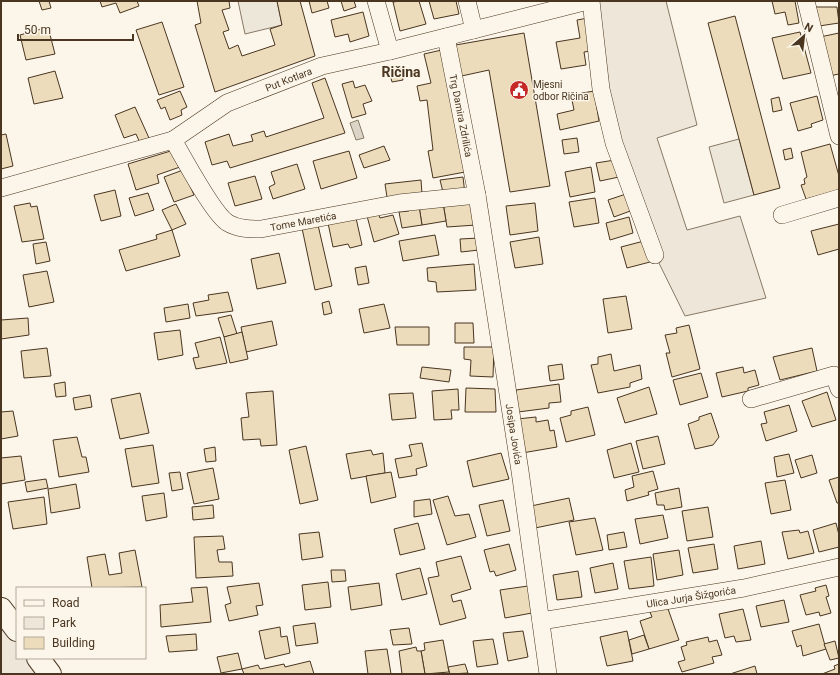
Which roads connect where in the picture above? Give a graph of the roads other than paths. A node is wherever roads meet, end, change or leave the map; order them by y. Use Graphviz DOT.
graph roads {
  1 [pos="376,1"];
  2 [pos="467,1"];
  3 [pos="590,1"];
  4 [pos="806,1"];
  5 [pos="474,30"];
  6 [pos="446,37"];
  7 [pos="390,51"];
  8 [pos="839,136"];
  9 [pos="173,140"];
  10 [pos="1,188"];
  11 [pos="477,195"];
  12 [pos="839,198"];
  13 [pos="782,215"];
  14 [pos="655,255"];
  15 [pos="839,389"];
  16 [pos="751,399"];
  17 [pos="839,567"];
  18 [pos="1,609"];
  19 [pos="541,621"];
  20 [pos="16,629"];
  21 [pos="39,659"];
  22 [pos="50,674"];
  23 [pos="548,674"];
  1 -- 7 [label="street"];
  2 -- 5 [label="street"];
  3 -- 5 [label="street, Put Kotlara"];
  3 -- 14 [label="street"];
  4 -- 8 [label="street"];
  5 -- 6 [label="street, Put Kotlara"];
  6 -- 7 [label="street, Put Kotlara"];
  6 -- 11 [label="street, Trg Damira Zdrilića"];
  7 -- 9 [label="street, Put Kotlara"];
  9 -- 10 [label="street, Put Kotlara"];
  9 -- 11 [label="street, Tome Maretića"];
  11 -- 19 [label="street, Josipa Jovića"];
  12 -- 13 [label="street"];
  15 -- 16 [label="street"];
  17 -- 19 [label="street, Ulica Jurja Šižgorića"];
  18 -- 20 [label="main road"];
  19 -- 23 [label="street, Josipa Jovića"];
  21 -- 22 [label="main road"];
}
